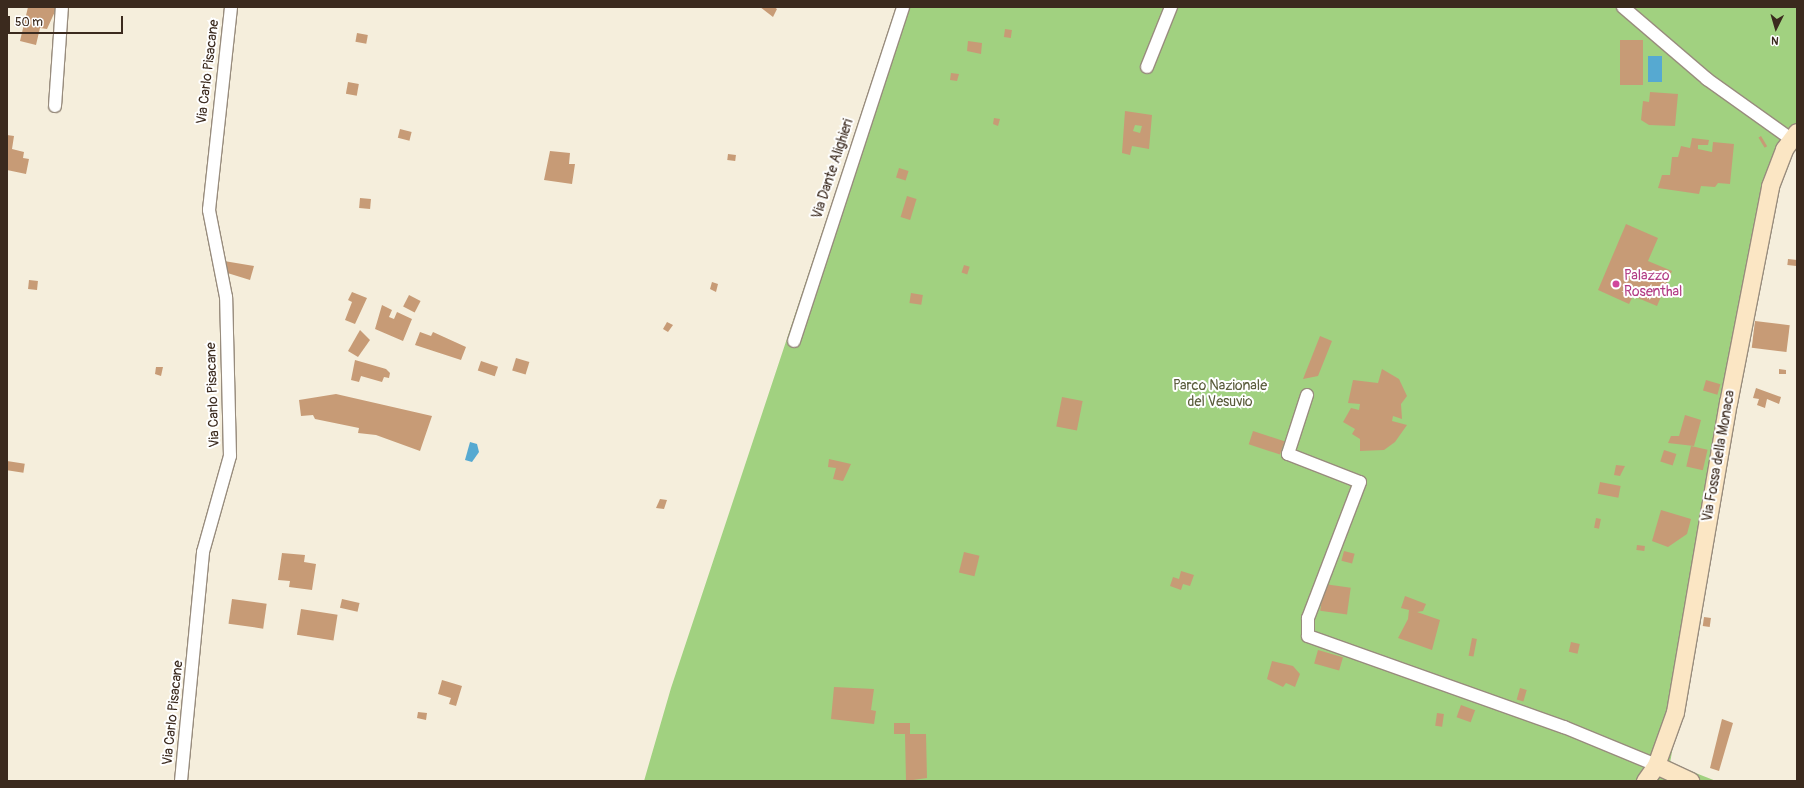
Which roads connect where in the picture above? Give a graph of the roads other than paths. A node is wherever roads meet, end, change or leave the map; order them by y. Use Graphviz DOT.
graph roads {
  1 [pos="62,7"];
  2 [pos="231,7"];
  3 [pos="903,7"];
  4 [pos="1170,7"];
  5 [pos="1623,7"];
  6 [pos="1147,67"];
  7 [pos="55,106"];
  8 [pos="1794,136"];
  9 [pos="794,341"];
  10 [pos="1307,395"];
  11 [pos="1656,765"];
  12 [pos="181,781"];
  13 [pos="1645,781"];
  14 [pos="1690,781"];
  1 -- 7 [label="street"];
  2 -- 12 [label="street, Via Carlo Pisacane"];
  3 -- 9 [label="street, Via Dante Alighieri"];
  4 -- 6 [label="street"];
  5 -- 8 [label="street"];
  8 -- 11 [label="street, Via Fossa della Monaca"];
  10 -- 11 [label="street"];
  11 -- 13 [label="street, Via Fossa della Monaca"];
  11 -- 14 [label="street"];
}
